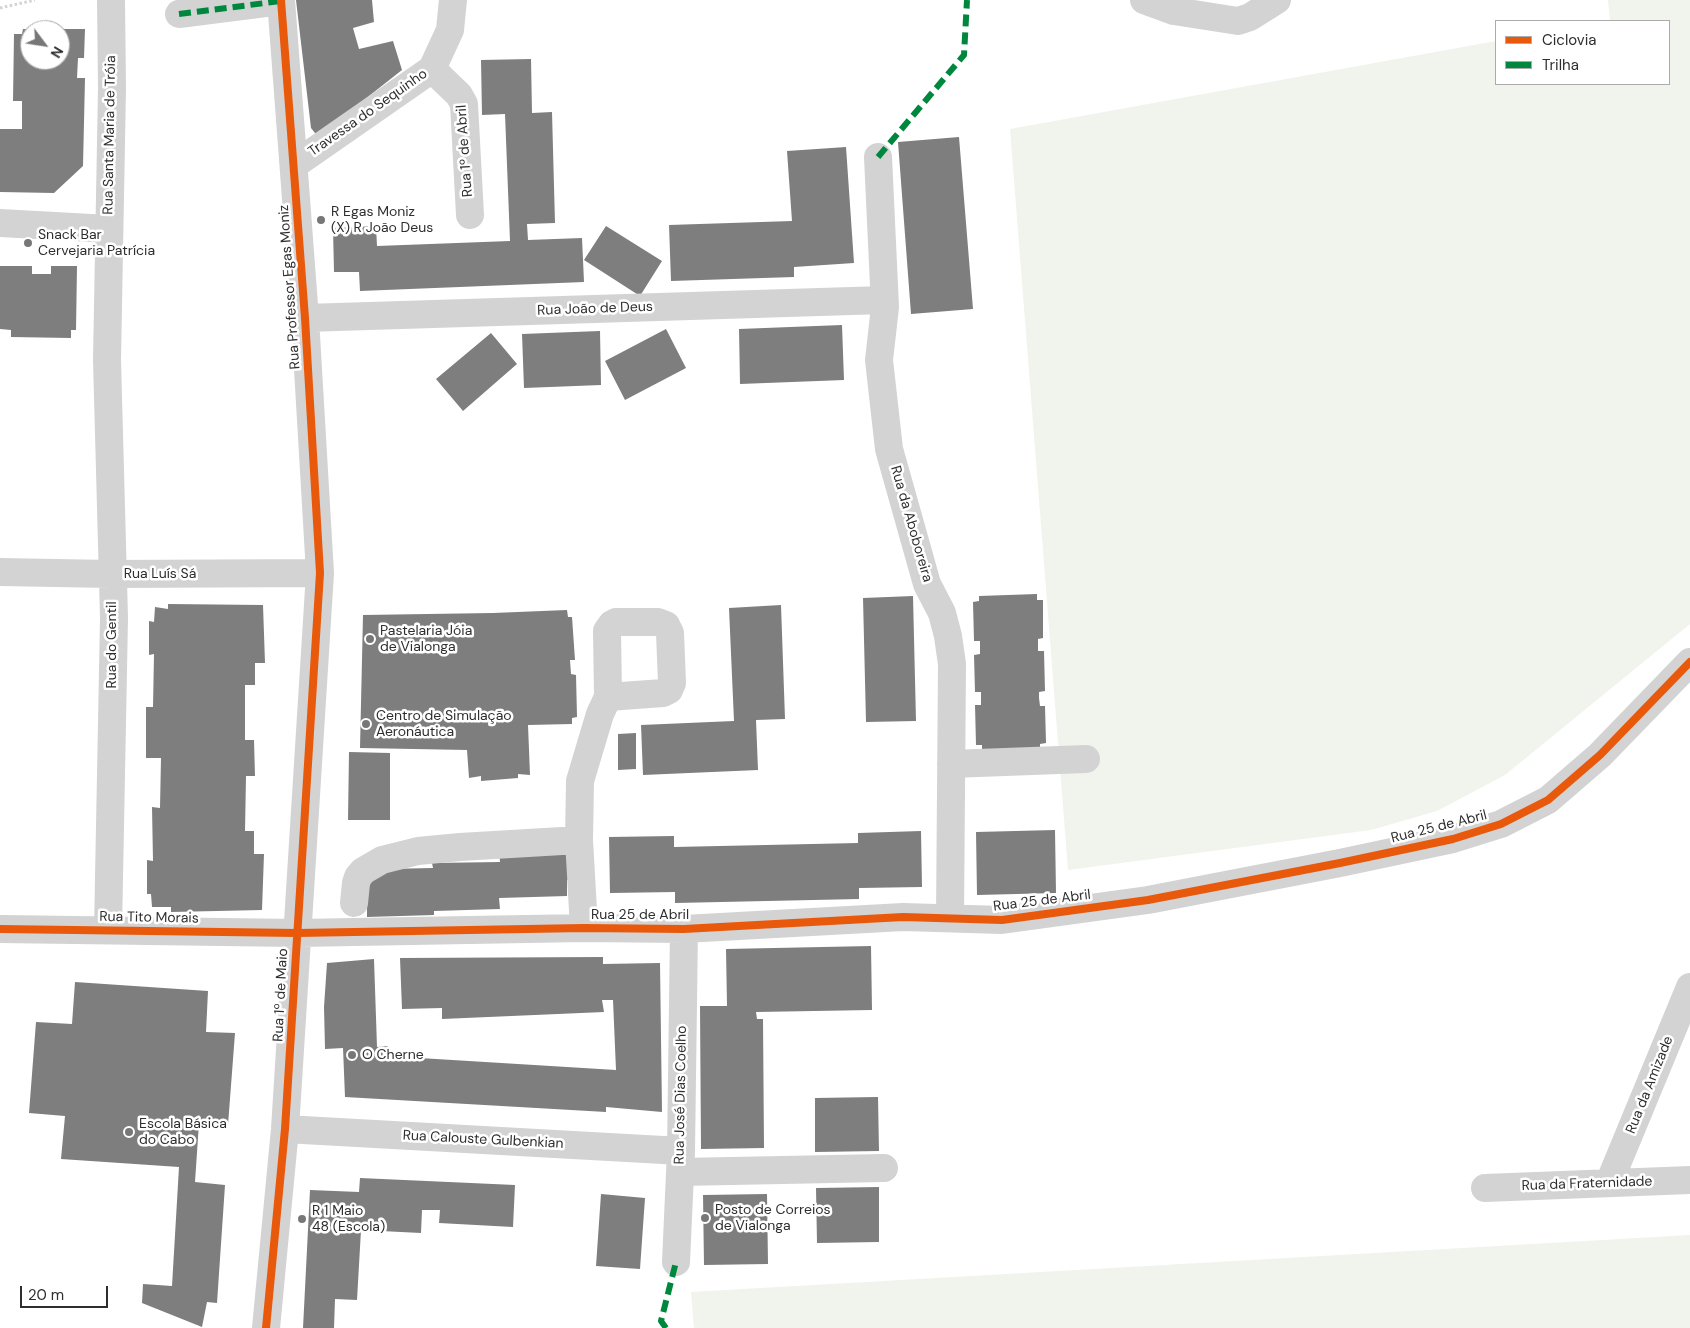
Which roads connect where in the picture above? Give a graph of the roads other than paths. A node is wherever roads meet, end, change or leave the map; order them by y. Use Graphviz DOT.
graph roads {
  1 [pos="111,0"];
  2 [pos="281,0"];
  3 [pos="453,0"];
  4 [pos="1144,0"];
  5 [pos="1277,0"];
  6 [pos="179,14"];
  7 [pos="432,68"];
  8 [pos="878,157"];
  9 [pos="294,165"];
  10 [pos="470,215"];
  11 [pos="0,223"];
  12 [pos="108,229"];
  13 [pos="884,300"];
  14 [pos="305,318"];
  15 [pos="107,360"];
  16 [pos="0,572"];
  17 [pos="320,573"];
  18 [pos="112,574"];
  19 [pos="1690,662"];
  20 [pos="608,697"];
  21 [pos="1086,759"];
  22 [pos="951,764"];
  23 [pos="579,840"];
  24 [pos="354,903"];
  25 [pos="950,918"];
  26 [pos="584,928"];
  27 [pos="0,929"];
  28 [pos="684,929"];
  29 [pos="108,930"];
  30 [pos="297,933"];
  31 [pos="1690,987"];
  32 [pos="285,1129"];
  33 [pos="681,1162"];
  34 [pos="884,1168"];
  35 [pos="1690,1180"];
  36 [pos="1609,1183"];
  37 [pos="1485,1188"];
  38 [pos="676,1262"];
  39 [pos="266,1328"];
  1 -- 12 [label="street, Rua Santa Maria de Tróia"];
  2 -- 6 [label="street"];
  2 -- 9 [label="street, Rua Professor Egas Moniz"];
  3 -- 7 [label="street, Travessa do Sequinho"];
  4 -- 5 [label="street"];
  7 -- 9 [label="street, Travessa do Sequinho"];
  7 -- 10 [label="street, Rua 1º de Abril"];
  8 -- 13 [label="street, Rua da Aboboreira"];
  9 -- 14 [label="street, Rua Professor Egas Moniz"];
  11 -- 12 [label="street"];
  12 -- 15 [label="street, Rua Santa Maria de Tróia"];
  13 -- 14 [label="street, Rua João de Deus"];
  13 -- 22 [label="street, Rua da Aboboreira"];
  14 -- 17 [label="street, Rua Professor Egas Moniz"];
  15 -- 18 [label="street, Rua do Gentil"];
  16 -- 18 [label="street, Rua Luís Sá"];
  17 -- 18 [label="street, Rua Luís Sá"];
  17 -- 30 [label="street, Rua 1º de Maio"];
  18 -- 29 [label="street, Rua do Gentil"];
  19 -- 25 [label="street, Rua 25 de Abril"];
  20 -- 23 [label="street"];
  21 -- 22 [label="street"];
  22 -- 25 [label="street, Rua da Aboboreira"];
  23 -- 24 [label="street"];
  23 -- 26 [label="street"];
  25 -- 28 [label="street, Rua 25 de Abril"];
  26 -- 28 [label="street, Rua 25 de Abril"];
  26 -- 30 [label="street, Rua 25 de Abril"];
  27 -- 29 [label="street, Rua Tito Morais"];
  28 -- 33 [label="street, Rua José Dias Coelho"];
  29 -- 30 [label="street, Rua Tito Morais"];
  30 -- 32 [label="street, Rua 1º de Maio"];
  31 -- 36 [label="street, Rua da Amizade"];
  32 -- 33 [label="street, Rua Calouste Gulbenkian"];
  32 -- 39 [label="street, Rua 1º de Maio"];
  33 -- 34 [label="street, Rua Calouste Gulbenkian"];
  33 -- 38 [label="street, Rua José Dias Coelho"];
  35 -- 36 [label="street, Rua da Fraternidade"];
  36 -- 37 [label="street, Rua da Fraternidade"];
}
